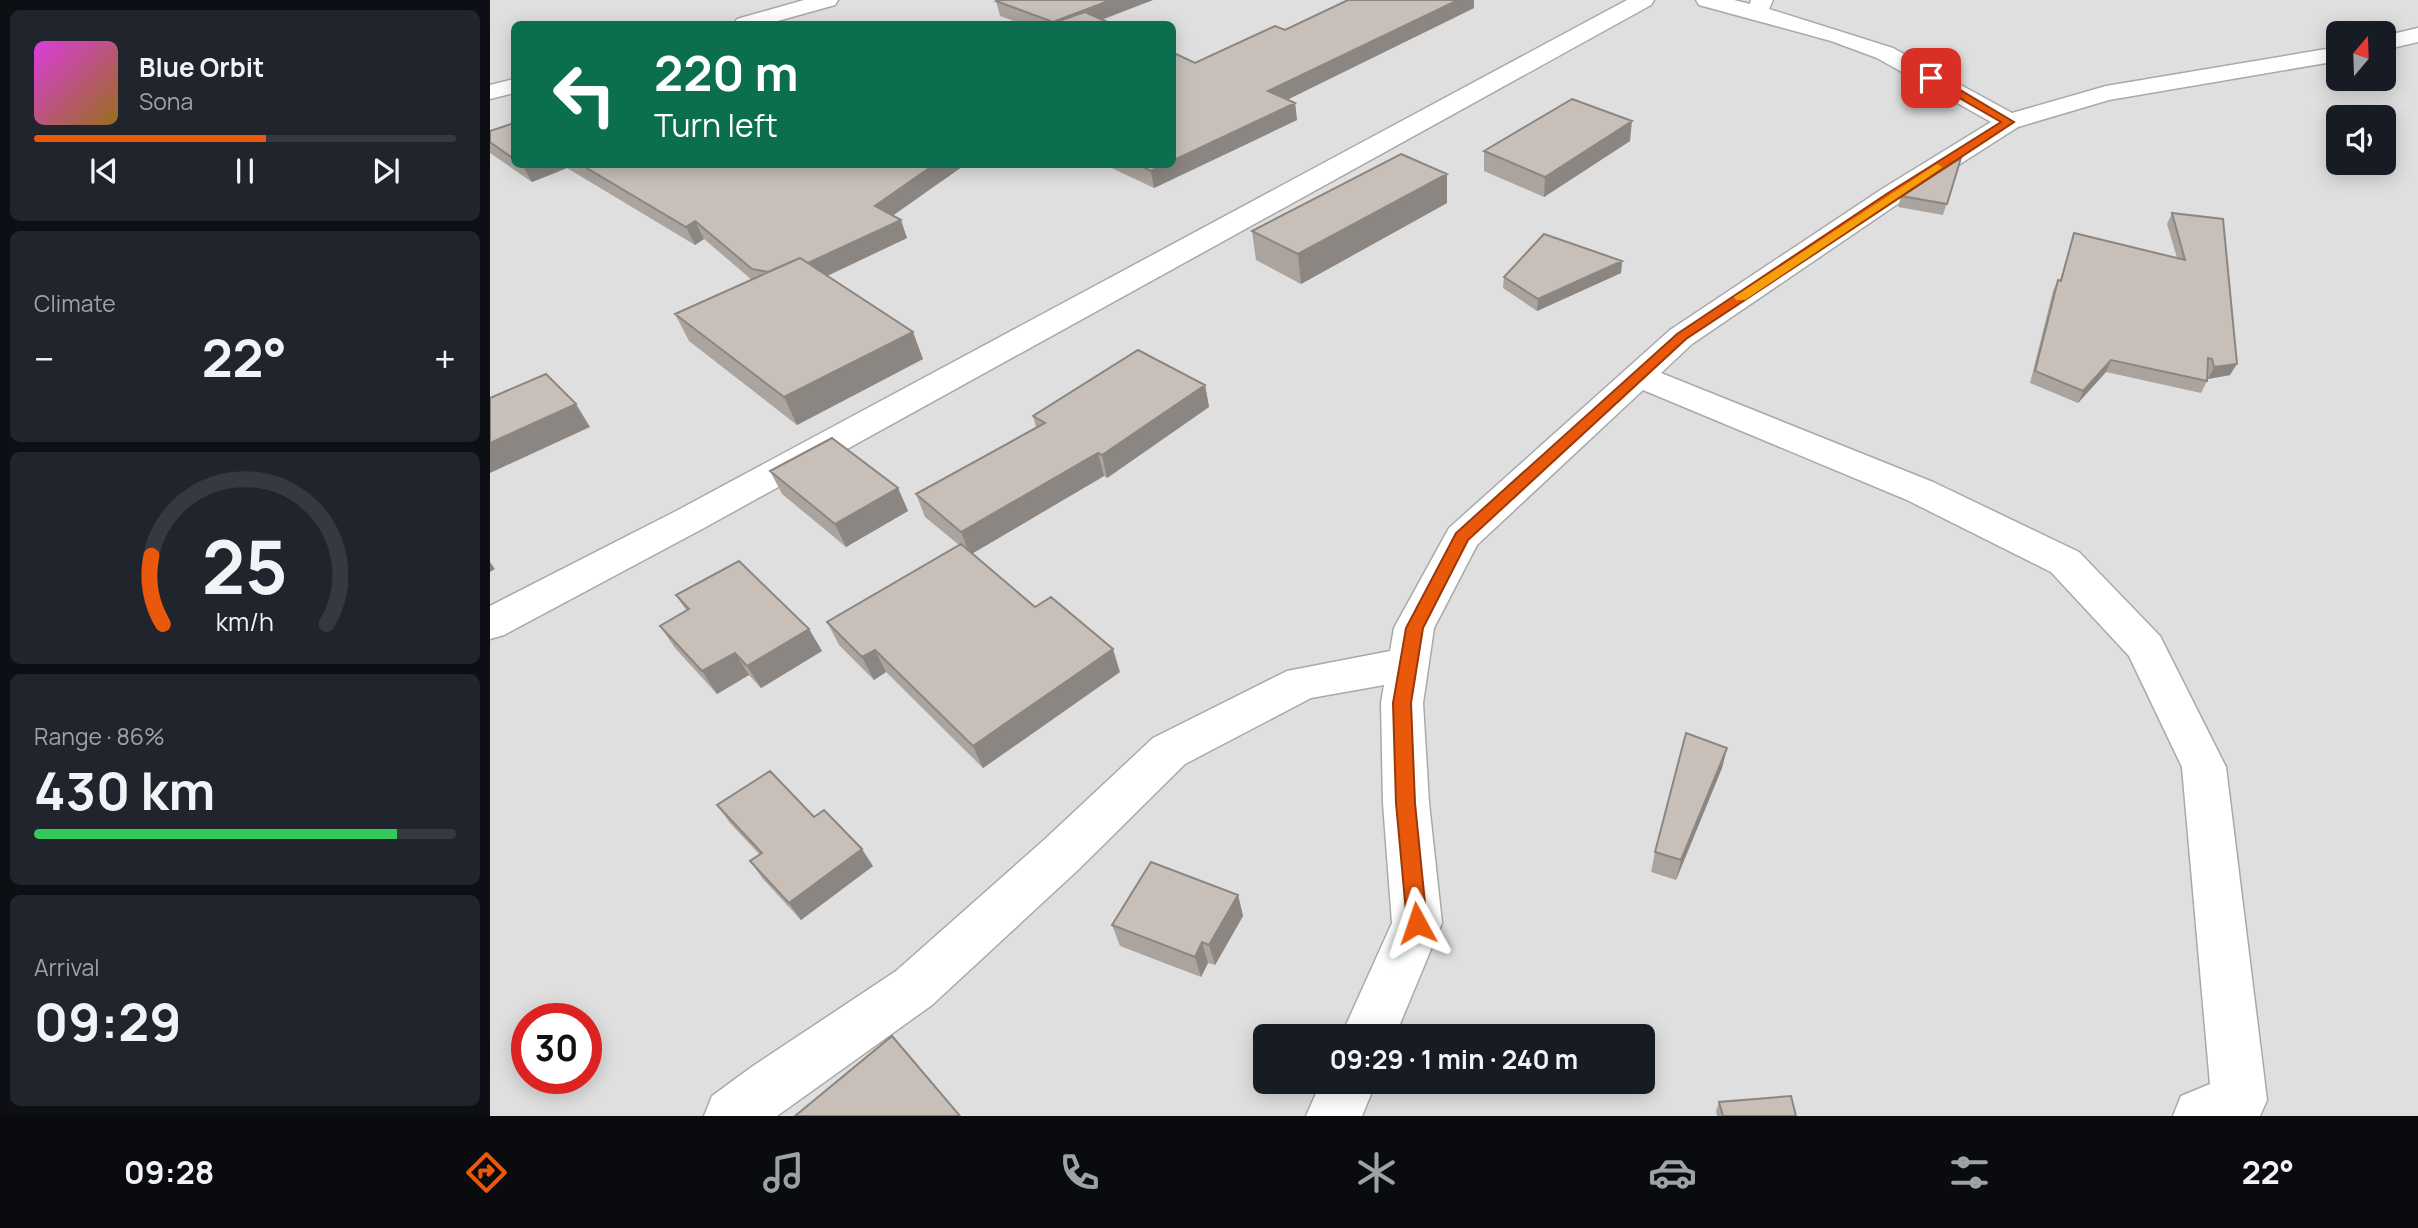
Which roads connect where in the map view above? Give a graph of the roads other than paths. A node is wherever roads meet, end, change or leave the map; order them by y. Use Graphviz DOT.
graph roads {
  1 [pos="827,0"];
  2 [pos="1643,0"];
  3 [pos="1707,0"];
  4 [pos="1759,6"];
  5 [pos="755,21"];
  6 [pos="2418,35"];
  7 [pos="2396,40"];
  8 [pos="2326,56"];
  9 [pos="511,87"];
  10 [pos="490,92"];
  11 [pos="2009,122"];
  12 [pos="1638,376"];
  13 [pos="490,624"];
  14 [pos="1409,664"];
  15 [pos="1373,1024"];
  16 [pos="1344,1094"];
  17 [pos="732,1116"];
  18 [pos="1334,1116"];
  19 [pos="2201,1116"];
  1 -- 5 [label="street"];
  2 -- 13 [label="street"];
  3 -- 4 [label="street"];
  4 -- 11 [label="street"];
  6 -- 7 [label="street"];
  8 -- 11 [label="street"];
  9 -- 10 [label="street"];
  11 -- 12 [label="street"];
  12 -- 14 [label="street"];
  12 -- 19 [label="street"];
  14 -- 15 [label="street"];
  14 -- 17 [label="street"];
  16 -- 18 [label="street"];
}
